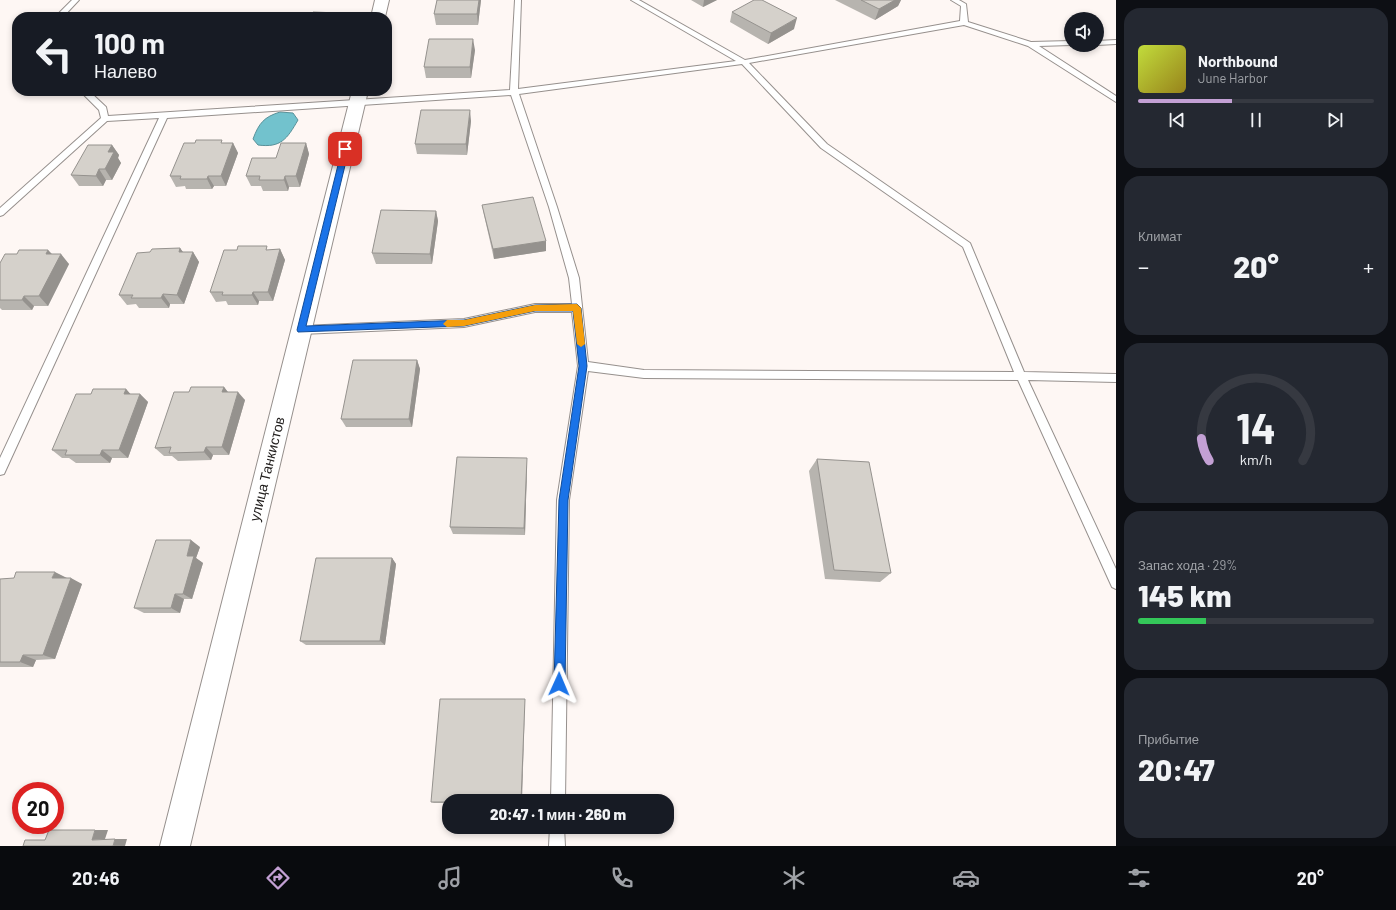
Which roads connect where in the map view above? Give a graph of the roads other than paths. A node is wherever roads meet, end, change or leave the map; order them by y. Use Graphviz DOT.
graph roads {
  1 [pos="76,0"];
  2 [pos="382,0"];
  3 [pos="518,0"];
  4 [pos="634,0"];
  5 [pos="954,0"];
  6 [pos="64,12"];
  7 [pos="379,12"];
  8 [pos="964,23"];
  9 [pos="1116,42"];
  10 [pos="1064,43"];
  11 [pos="1104,43"];
  12 [pos="1031,44"];
  13 [pos="744,62"];
  14 [pos="514,92"];
  15 [pos="89,96"];
  16 [pos="389,96"];
  17 [pos="392,96"];
  18 [pos="358,97"];
  19 [pos="1116,100"];
  20 [pos="164,115"];
  21 [pos="104,119"];
  22 [pos="0,213"];
  23 [pos="577,308"];
  24 [pos="301,330"];
  25 [pos="583,366"];
  26 [pos="1021,376"];
  27 [pos="1116,378"];
  28 [pos="0,470"];
  29 [pos="1116,583"];
  30 [pos="558,794"];
  31 [pos="557,834"];
  32 [pos="175,846"];
  33 [pos="557,846"];
  1 -- 6 [label="lane"];
  2 -- 7 [label="street"];
  3 -- 14 [label="lane"];
  4 -- 13 [label="lane"];
  5 -- 8 [label="lane"];
  8 -- 12 [label="lane"];
  8 -- 13 [label="lane"];
  9 -- 11 [label="lane"];
  10 -- 12 [label="lane"];
  12 -- 19 [label="lane"];
  13 -- 14 [label="lane"];
  13 -- 26 [label="lane"];
  14 -- 17 [label="lane"];
  14 -- 23 [label="lane"];
  15 -- 21 [label="lane"];
  16 -- 18 [label="lane"];
  18 -- 20 [label="lane"];
  18 -- 24 [label="street, улица Танкистов"];
  20 -- 21 [label="lane"];
  20 -- 28 [label="lane"];
  21 -- 22 [label="lane"];
  23 -- 24 [label="lane"];
  23 -- 25 [label="lane"];
  24 -- 32 [label="street, улица Танкистов"];
  25 -- 26 [label="lane"];
  25 -- 30 [label="lane"];
  26 -- 27 [label="lane"];
  26 -- 29 [label="lane"];
  31 -- 33 [label="lane"];
}
